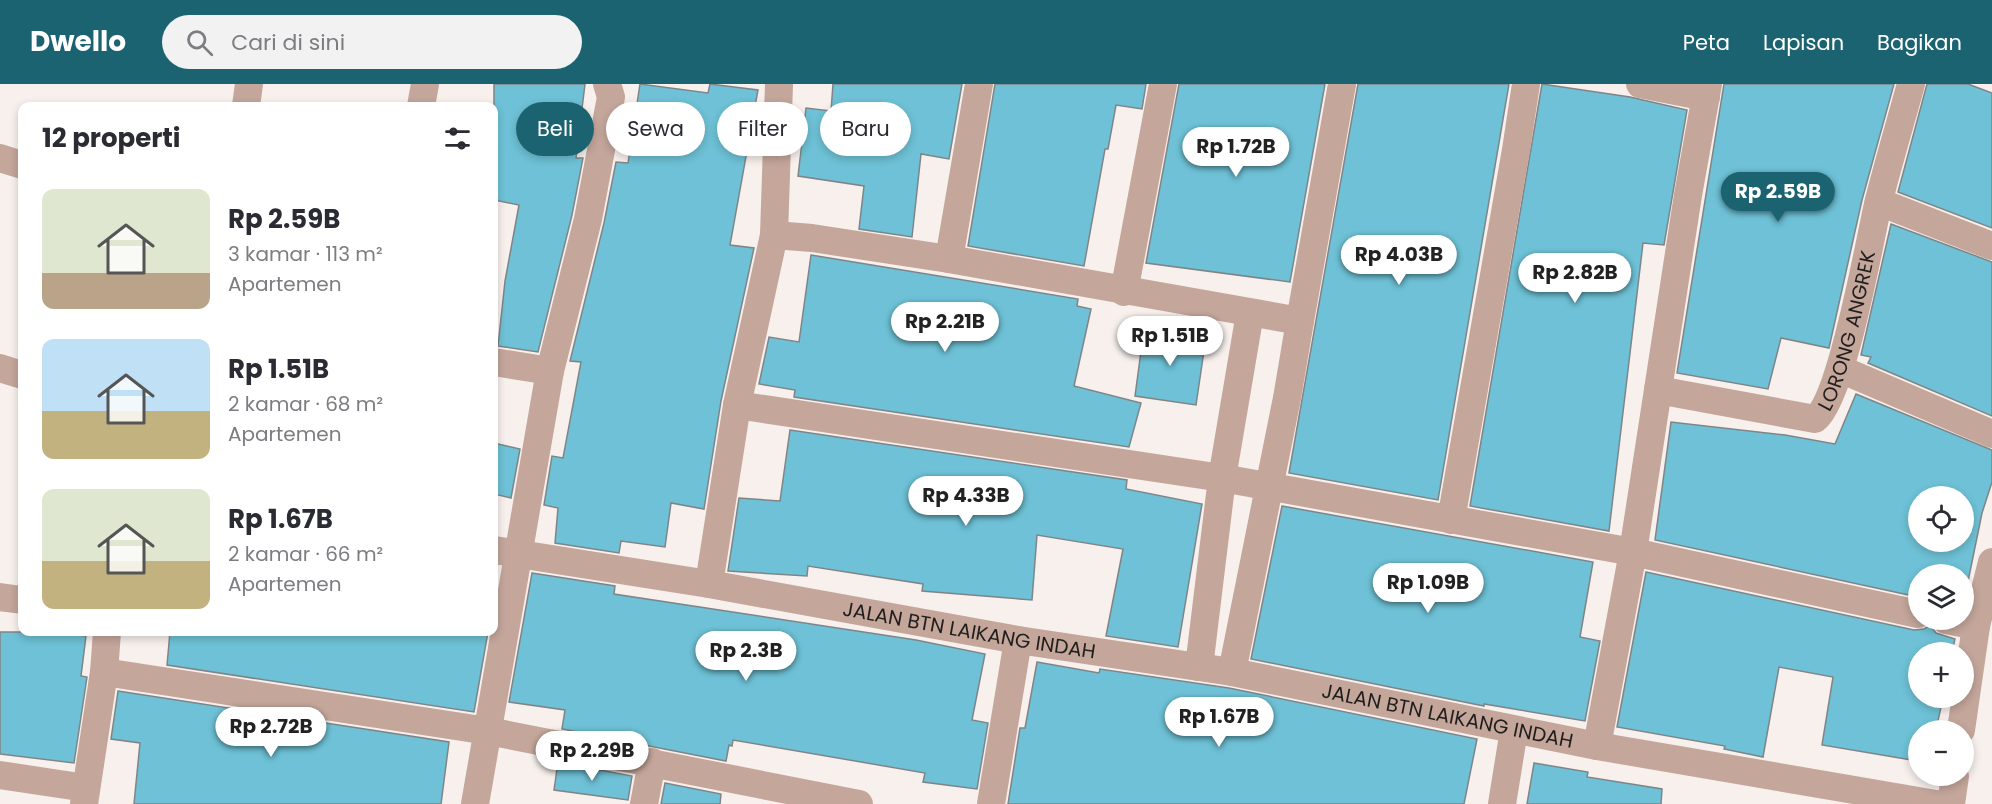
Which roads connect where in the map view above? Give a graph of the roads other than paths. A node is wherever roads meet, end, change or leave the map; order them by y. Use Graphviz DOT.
graph roads {
  1 [pos="249,84"];
  2 [pos="425,84"];
  3 [pos="607,84"];
  4 [pos="779,84"];
  5 [pos="979,84"];
  6 [pos="1163,84"];
  7 [pos="1342,84"];
  8 [pos="1526,84"];
  9 [pos="1640,84"];
  10 [pos="1911,84"];
  11 [pos="1707,90"];
  12 [pos="247,102"];
  13 [pos="422,102"];
  14 [pos="0,158"];
  15 [pos="18,164"];
  16 [pos="1879,202"];
  17 [pos="774,235"];
  18 [pos="1992,246"];
  19 [pos="949,258"];
  20 [pos="1124,292"];
  21 [pos="1250,313"];
  22 [pos="1300,321"];
  23 [pos="498,363"];
  24 [pos="0,368"];
  25 [pos="1840,369"];
  26 [pos="550,371"];
  27 [pos="18,374"];
  28 [pos="1658,390"];
  29 [pos="737,405"];
  30 [pos="1992,434"];
  31 [pos="1222,478"];
  32 [pos="1270,487"];
  33 [pos="1451,519"];
  34 [pos="506,552"];
  35 [pos="1633,552"];
  36 [pos="1992,562"];
  37 [pos="709,584"];
  38 [pos="0,597"];
  39 [pos="18,599"];
  40 [pos="1908,612"];
  41 [pos="1976,626"];
  42 [pos="498,632"];
  43 [pos="107,636"];
  44 [pos="498,636"];
  45 [pos="1018,640"];
  46 [pos="1199,667"];
  47 [pos="105,672"];
  48 [pos="1232,672"];
  49 [pos="1962,720"];
  50 [pos="1514,730"];
  51 [pos="488,731"];
  52 [pos="1597,746"];
  53 [pos="652,762"];
  54 [pos="0,775"];
  55 [pos="1954,786"];
  56 [pos="85,796"];
  57 [pos="817,801"];
  58 [pos="475,804"];
  59 [pos="644,804"];
  60 [pos="859,804"];
  61 [pos="991,804"];
  62 [pos="1502,804"];
  63 [pos="1936,804"];
  64 [pos="1951,804"];
  1 -- 12 [label="street"];
  2 -- 13 [label="street"];
  3 -- 26 [label="street"];
  4 -- 17 [label="street"];
  5 -- 19 [label="street"];
  6 -- 20 [label="street"];
  7 -- 22 [label="street"];
  8 -- 33 [label="street"];
  9 -- 11 [label="street"];
  10 -- 16 [label="street, LORONG ANGREK"];
  11 -- 28 [label="street, JALAN BTN LAIKANG INDAH"];
  14 -- 15 [label="street"];
  16 -- 18 [label="street"];
  16 -- 25 [label="street, LORONG ANGREK"];
  17 -- 19 [label="street"];
  17 -- 29 [label="street"];
  19 -- 20 [label="street"];
  20 -- 21 [label="street"];
  21 -- 22 [label="street"];
  21 -- 31 [label="street"];
  22 -- 32 [label="street"];
  23 -- 26 [label="street"];
  24 -- 27 [label="street"];
  25 -- 28 [label="street, LORONG ANGREK"];
  25 -- 30 [label="street"];
  26 -- 34 [label="street"];
  28 -- 35 [label="street, JALAN BTN LAIKANG INDAH"];
  29 -- 31 [label="street"];
  29 -- 37 [label="street"];
  31 -- 32 [label="street"];
  31 -- 46 [label="street"];
  32 -- 33 [label="street"];
  32 -- 48 [label="street"];
  33 -- 35 [label="street"];
  34 -- 37 [label="street, JALAN BTN LAIKANG INDAH"];
  34 -- 42 [label="street"];
  35 -- 40 [label="street"];
  35 -- 52 [label="street, JALAN BTN LAIKANG INDAH"];
  36 -- 41 [label="street"];
  37 -- 45 [label="street, JALAN BTN LAIKANG INDAH"];
  38 -- 39 [label="street"];
  41 -- 49 [label="street"];
  43 -- 47 [label="street"];
  44 -- 51 [label="street"];
  45 -- 46 [label="street, JALAN BTN LAIKANG INDAH"];
  45 -- 61 [label="street"];
  46 -- 48 [label="street, JALAN BTN LAIKANG INDAH"];
  47 -- 51 [label="street"];
  47 -- 56 [label="street"];
  48 -- 50 [label="street, JALAN BTN LAIKANG INDAH"];
  50 -- 52 [label="street, JALAN BTN LAIKANG INDAH"];
  50 -- 62 [label="street"];
  51 -- 53 [label="street"];
  51 -- 58 [label="street"];
  52 -- 63 [label="street"];
  53 -- 57 [label="street"];
  53 -- 59 [label="street"];
  54 -- 56 [label="street"];
  55 -- 64 [label="street"];
  57 -- 60 [label="street"];
}
